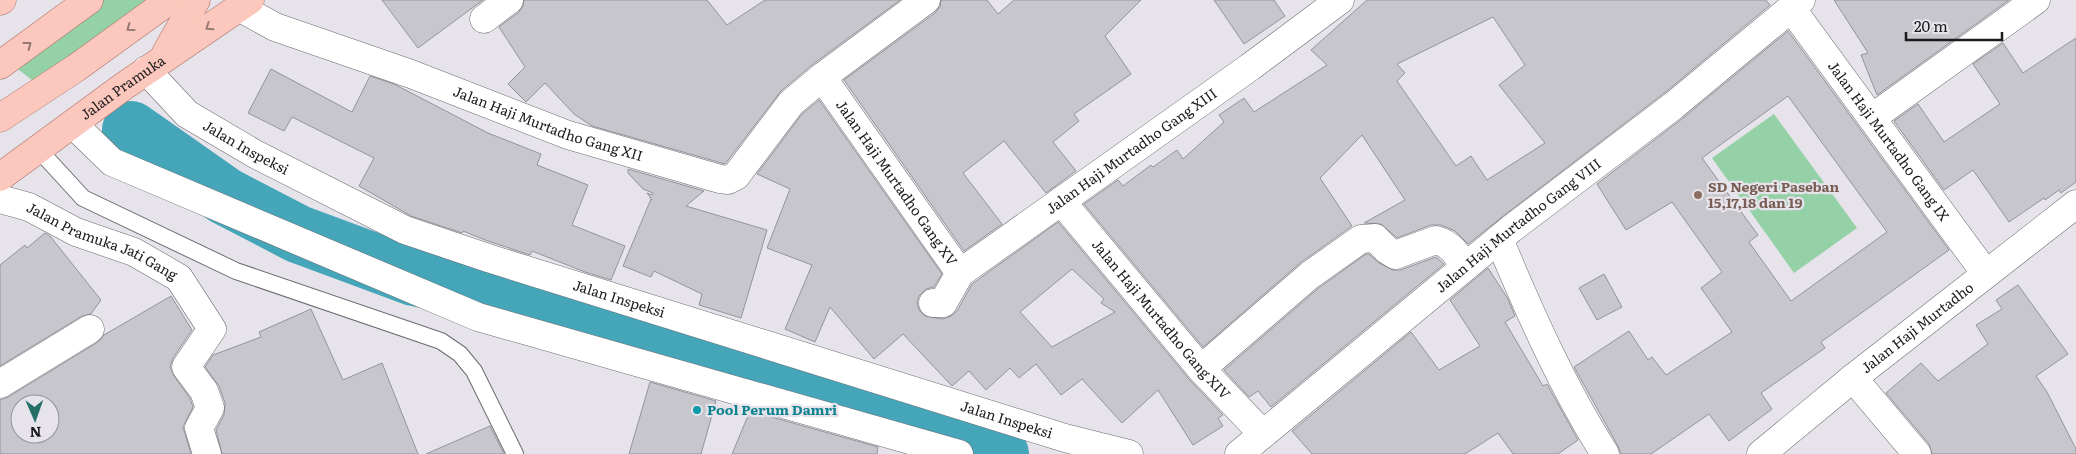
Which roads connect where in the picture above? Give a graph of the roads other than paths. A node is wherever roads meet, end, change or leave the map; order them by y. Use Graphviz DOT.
graph roads {
  1 [pos="89,0"];
  2 [pos="170,0"];
  3 [pos="196,0"];
  4 [pos="509,0"];
  5 [pos="926,0"];
  6 [pos="1340,0"];
  7 [pos="2036,0"];
  8 [pos="245,4"];
  9 [pos="1796,4"];
  10 [pos="1310,9"];
  11 [pos="484,19"];
  12 [pos="155,64"];
  13 [pos="0,65"];
  14 [pos="827,84"];
  15 [pos="0,118"];
  16 [pos="1873,118"];
  17 [pos="76,121"];
  18 [pos="38,150"];
  19 [pos="0,177"];
  20 [pos="0,199"];
  21 [pos="1061,202"];
  22 [pos="2075,206"];
  23 [pos="1499,239"];
  24 [pos="1465,267"];
  25 [pos="960,273"];
  26 [pos="1986,274"];
  27 [pos="932,303"];
  28 [pos="90,329"];
  29 [pos="1201,370"];
  30 [pos="1853,378"];
  31 [pos="0,384"];
  32 [pos="1263,434"];
  33 [pos="207,454"];
  34 [pos="515,454"];
  35 [pos="959,454"];
  36 [pos="1129,454"];
  37 [pos="1239,454"];
  38 [pos="1605,454"];
  39 [pos="1762,454"];
  40 [pos="1917,454"];
  13 -- 1 [label="main road, one-way"];
  2 -- 15 [label="main road, one-way"];
  3 -- 12 [label="main road"];
  4 -- 11 [label="street"];
  5 -- 14 [label="street"];
  6 -- 10 [label="street, Jalan Haji Murtadho Gang XIII"];
  7 -- 16 [label="street"];
  8 -- 12 [label="main road, Jalan Pramuka, one-way"];
  8 -- 14 [label="street, Jalan Haji Murtadho Gang XII"];
  9 -- 16 [label="street, Jalan Haji Murtadho Gang IX"];
  9 -- 23 [label="street, Jalan Haji Murtadho Gang VIII"];
  10 -- 21 [label="street, Jalan Haji Murtadho Gang XIII"];
  12 -- 17 [label="main road, Jalan Pramuka"];
  12 -- 36 [label="street, Jalan Inspeksi"];
  14 -- 25 [label="street, Jalan Haji Murtadho Gang XV"];
  16 -- 26 [label="street, Jalan Haji Murtadho Gang IX"];
  17 -- 18 [label="main road, Jalan Pramuka"];
  17 -- 35 [label="street"];
  18 -- 19 [label="main road, Jalan Pramuka"];
  18 -- 34 [label="lane"];
  20 -- 33 [label="street, Jalan Pramuka Jati Gang"];
  21 -- 25 [label="street, Jalan Haji Murtadho Gang XIII"];
  21 -- 29 [label="street, Jalan Haji Murtadho Gang XIV"];
  22 -- 26 [label="street, Jalan Haji Murtadho"];
  23 -- 24 [label="street, Jalan Haji Murtadho Gang VIII"];
  23 -- 38 [label="street"];
  24 -- 29 [label="street"];
  24 -- 32 [label="street, Jalan Haji Murtadho Gang VIII"];
  25 -- 27 [label="street, Jalan Haji Murtadho Gang XIII"];
  26 -- 30 [label="street, Jalan Haji Murtadho"];
  28 -- 31 [label="street"];
  29 -- 32 [label="street, Jalan Haji Murtadho Gang XIV"];
  30 -- 39 [label="street, Jalan Haji Murtadho"];
  30 -- 40 [label="street"];
  32 -- 37 [label="street, Jalan Haji Murtadho Gang VIII"];
}
